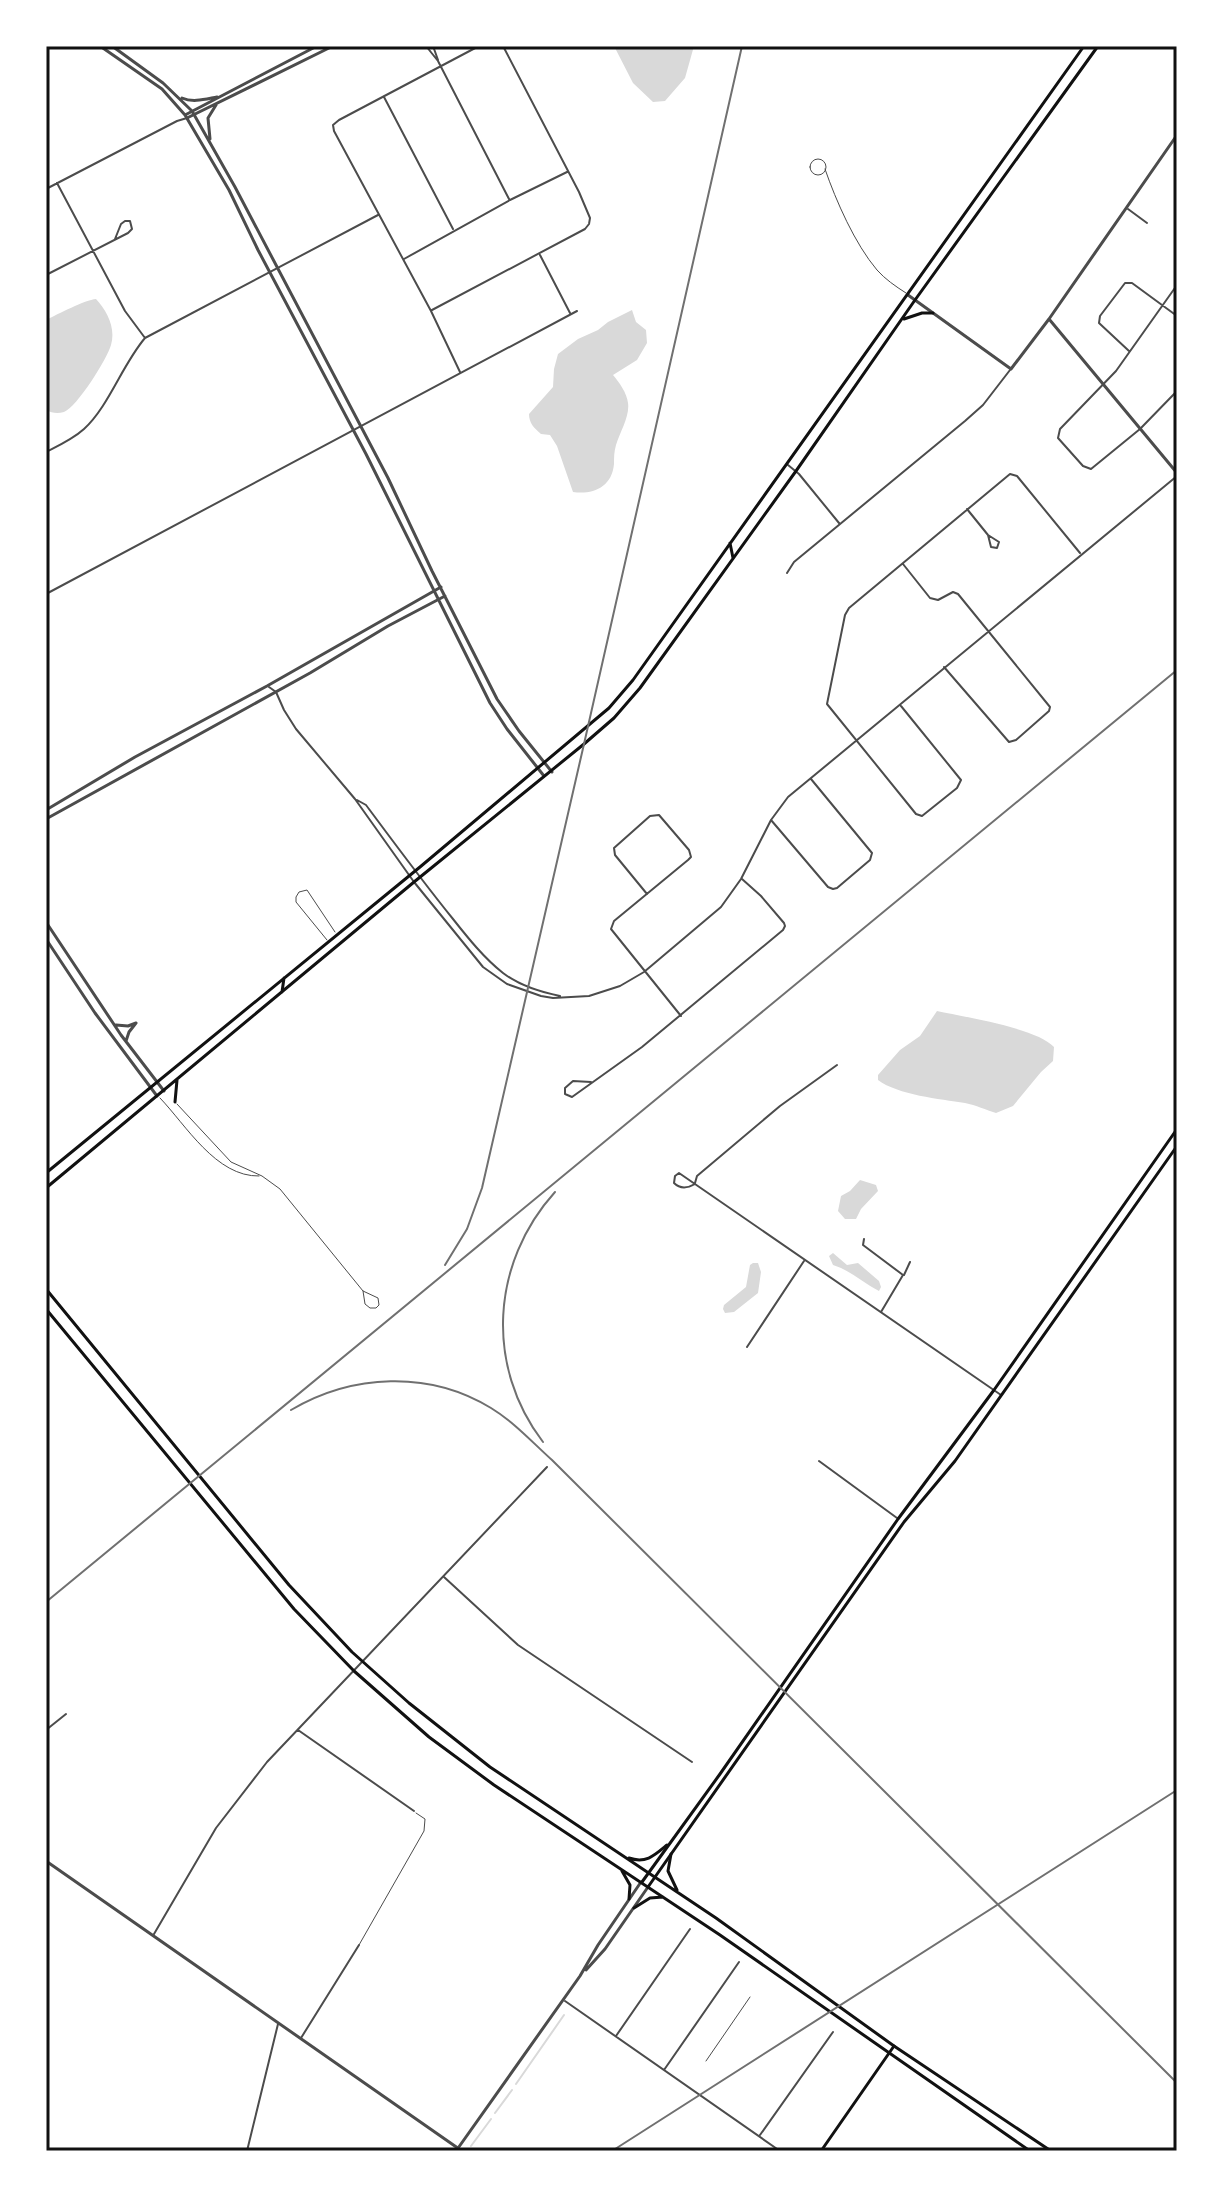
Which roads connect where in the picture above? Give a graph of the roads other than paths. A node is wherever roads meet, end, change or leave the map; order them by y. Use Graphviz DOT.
graph roads {
  1 [pos="100,46"];
  2 [pos="112,46"];
  3 [pos="317,46"];
  4 [pos="333,46"];
  5 [pos="426,46"];
  6 [pos="433,46"];
  7 [pos="479,46"];
  8 [pos="503,46"];
  9 [pos="1084,46"];
  10 [pos="1098,46"];
  11 [pos="438,61"];
  12 [pos="440,66"];
  13 [pos="177,96"];
  14 [pos="221,96"];
  15 [pos="384,96"];
  16 [pos="218,103"];
  17 [pos="193,113"];
  18 [pos="186,116"];
  19 [pos="1177,135"];
  20 [pos="211,144"];
  21 [pos="825,169"];
  22 [pos="568,171"];
  23 [pos="57,183"];
  24 [pos="46,189"];
  25 [pos="510,200"];
  26 [pos="1127,208"];
  27 [pos="378,215"];
  28 [pos="1147,223"];
  29 [pos="454,230"];
  30 [pos="115,239"];
  31 [pos="93,251"];
  32 [pos="540,254"];
  33 [pos="403,260"];
  34 [pos="278,268"];
  35 [pos="270,272"];
  36 [pos="46,275"];
  37 [pos="1177,285"];
  38 [pos="908,295"];
  39 [pos="915,300"];
  40 [pos="1163,306"];
  41 [pos="431,311"];
  42 [pos="577,311"];
  43 [pos="933,313"];
  44 [pos="571,314"];
  45 [pos="1177,316"];
  46 [pos="1049,319"];
  47 [pos="900,321"];
  48 [pos="145,338"];
  49 [pos="1130,352"];
  50 [pos="1011,369"];
  51 [pos="460,373"];
  52 [pos="1104,385"];
  53 [pos="1177,391"];
  54 [pos="361,427"];
  55 [pos="1140,429"];
  56 [pos="354,431"];
  57 [pos="46,452"];
  58 [pos="786,464"];
  59 [pos="796,471"];
  60 [pos="1177,475"];
  61 [pos="966,508"];
  62 [pos="840,524"];
  63 [pos="988,535"];
  64 [pos="730,543"];
  65 [pos="1081,554"];
  66 [pos="733,558"];
  67 [pos="902,563"];
  68 [pos="787,573"];
  69 [pos="441,587"];
  70 [pos="434,591"];
  71 [pos="46,594"];
  72 [pos="445,596"];
  73 [pos="438,599"];
  74 [pos="988,631"];
  75 [pos="660,642"];
  76 [pos="669,648"];
  77 [pos="944,667"];
  78 [pos="267,686"];
  79 [pos="276,692"];
  80 [pos="899,705"];
  81 [pos="855,741"];
  82 [pos="546,763"];
  83 [pos="539,769"];
  84 [pos="552,772"];
  85 [pos="545,777"];
  86 [pos="810,778"];
  87 [pos="355,799"];
  88 [pos="46,810"];
  89 [pos="46,819"];
  90 [pos="771,820"];
  91 [pos="415,871"];
  92 [pos="409,876"];
  93 [pos="420,877"];
  94 [pos="741,879"];
  95 [pos="414,882"];
  96 [pos="647,894"];
  97 [pos="354,921"];
  98 [pos="46,922"];
  99 [pos="360,927"];
  100 [pos="337,934"];
  101 [pos="352,934"];
  102 [pos="46,939"];
  103 [pos="329,941"];
  104 [pos="65,952"];
  105 [pos="329,952"];
  106 [pos="57,957"];
  107 [pos="296,968"];
  108 [pos="644,972"];
  109 [pos="284,978"];
  110 [pos="292,984"];
  111 [pos="282,992"];
  112 [pos="565,998"];
  113 [pos="102,1007"];
  114 [pos="95,1013"];
  115 [pos="681,1016"];
  116 [pos="114,1025"];
  117 [pos="121,1035"];
  118 [pos="112,1037"];
  119 [pos="126,1042"];
  120 [pos="837,1065"];
  121 [pos="157,1080"];
  122 [pos="177,1080"];
  123 [pos="591,1082"];
  124 [pos="150,1086"];
  125 [pos="164,1091"];
  126 [pos="158,1096"];
  127 [pos="175,1102"];
  128 [pos="1177,1129"];
  129 [pos="92,1134"];
  130 [pos="100,1144"];
  131 [pos="1177,1146"];
  132 [pos="46,1173"];
  133 [pos="262,1176"];
  134 [pos="695,1184"];
  135 [pos="46,1188"];
  136 [pos="864,1239"];
  137 [pos="805,1260"];
  138 [pos="910,1262"];
  139 [pos="903,1275"];
  140 [pos="46,1289"];
  141 [pos="363,1291"];
  142 [pos="46,1309"];
  143 [pos="881,1314"];
  144 [pos="747,1347"];
  145 [pos="994,1390"];
  146 [pos="1002,1396"];
  147 [pos="819,1461"];
  148 [pos="547,1467"];
  149 [pos="898,1519"];
  150 [pos="443,1576"];
  151 [pos="362,1662"];
  152 [pos="354,1671"];
  153 [pos="66,1714"];
  154 [pos="46,1730"];
  155 [pos="297,1730"];
  156 [pos="692,1762"];
  157 [pos="414,1811"];
  158 [pos="667,1845"];
  159 [pos="671,1854"];
  160 [pos="622,1855"];
  161 [pos="46,1861"];
  162 [pos="620,1868"];
  163 [pos="648,1872"];
  164 [pos="655,1877"];
  165 [pos="641,1882"];
  166 [pos="648,1887"];
  167 [pos="679,1893"];
  168 [pos="663,1897"];
  169 [pos="629,1899"];
  170 [pos="634,1908"];
  171 [pos="690,1929"];
  172 [pos="153,1935"];
  173 [pos="359,1945"];
  174 [pos="739,1962"];
  175 [pos="580,1976"];
  176 [pos="750,1997"];
  177 [pos="564,2000"];
  178 [pos="278,2022"];
  179 [pos="833,2032"];
  180 [pos="616,2036"];
  181 [pos="301,2038"];
  182 [pos="894,2046"];
  183 [pos="889,2053"];
  184 [pos="706,2061"];
  185 [pos="664,2070"];
  186 [pos="760,2136"];
  187 [pos="458,2150"];
  188 [pos="247,2151"];
  189 [pos="780,2151"];
  190 [pos="821,2151"];
  191 [pos="1030,2151"];
  192 [pos="1051,2151"];
  1 -- 18 [label="street"];
  2 -- 13 [label="street"];
  3 -- 14 [label="street"];
  4 -- 16 [label="street"];
  5 -- 11 [label="street"];
  6 -- 11 [label="street"];
  7 -- 12 [label="street"];
  8 -- 22 [label="street"];
  9 -- 38 [label="main road"];
  10 -- 39 [label="main road"];
  11 -- 12 [label="street"];
  12 -- 15 [label="street"];
  12 -- 25 [label="street"];
  13 -- 14 [label="street"];
  13 -- 17 [label="street"];
  14 -- 17 [label="street"];
  15 -- 27 [label="street"];
  15 -- 29 [label="street"];
  16 -- 17 [label="street"];
  16 -- 20 [label="street"];
  17 -- 18 [label="street"];
  17 -- 20 [label="street"];
  18 -- 23 [label="street"];
  18 -- 35 [label="street"];
  19 -- 26 [label="street"];
  20 -- 34 [label="street"];
  21 -- 38 [label="lane"];
  22 -- 25 [label="street"];
  22 -- 32 [label="street"];
  23 -- 24 [label="street"];
  23 -- 31 [label="street"];
  25 -- 29 [label="street"];
  26 -- 28 [label="street"];
  26 -- 46 [label="street"];
  27 -- 33 [label="street"];
  27 -- 34 [label="street"];
  29 -- 33 [label="street"];
  30 -- 30 [label="street"];
  30 -- 31 [label="street"];
  31 -- 36 [label="street"];
  31 -- 48 [label="street"];
  32 -- 41 [label="street"];
  32 -- 44 [label="street"];
  33 -- 41 [label="street"];
  34 -- 35 [label="street"];
  34 -- 54 [label="street"];
  35 -- 48 [label="street"];
  35 -- 56 [label="street"];
  37 -- 40 [label="street"];
  38 -- 39 [label="street"];
  38 -- 58 [label="main road"];
  39 -- 43 [label="street"];
  39 -- 47 [label="main road"];
  40 -- 45 [label="street"];
  40 -- 49 [label="street"];
  40 -- 49 [label="street"];
  41 -- 51 [label="street"];
  42 -- 44 [label="street"];
  43 -- 47 [label="main road"];
  43 -- 50 [label="street"];
  44 -- 51 [label="street"];
  46 -- 50 [label="street"];
  46 -- 52 [label="street"];
  47 -- 59 [label="main road"];
  48 -- 57 [label="street"];
  49 -- 52 [label="street"];
  50 -- 62 [label="street"];
  51 -- 54 [label="street"];
  52 -- 55 [label="street"];
  52 -- 55 [label="street"];
  53 -- 55 [label="street"];
  54 -- 56 [label="street"];
  54 -- 69 [label="street"];
  55 -- 60 [label="street"];
  56 -- 70 [label="street"];
  56 -- 71 [label="street"];
  58 -- 59 [label="street"];
  58 -- 64 [label="main road"];
  59 -- 62 [label="street"];
  59 -- 66 [label="main road"];
  60 -- 65 [label="street"];
  61 -- 63 [label="street"];
  61 -- 65 [label="street"];
  61 -- 67 [label="street"];
  62 -- 68 [label="street"];
  64 -- 66 [label="main road"];
  64 -- 75 [label="main road"];
  65 -- 74 [label="street"];
  66 -- 76 [label="main road"];
  67 -- 74 [label="street"];
  67 -- 81 [label="street"];
  69 -- 70 [label="street"];
  69 -- 72 [label="street"];
  70 -- 73 [label="street"];
  70 -- 78 [label="street"];
  72 -- 73 [label="street"];
  72 -- 82 [label="street"];
  73 -- 79 [label="street"];
  73 -- 83 [label="street"];
  74 -- 77 [label="street"];
  74 -- 77 [label="street"];
  75 -- 76 [label="main road"];
  75 -- 82 [label="main road"];
  76 -- 84 [label="main road"];
  77 -- 80 [label="street"];
  78 -- 79 [label="street"];
  78 -- 88 [label="street"];
  79 -- 87 [label="street"];
  79 -- 89 [label="street"];
  80 -- 81 [label="street"];
  80 -- 81 [label="street"];
  81 -- 86 [label="street"];
  82 -- 83 [label="main road"];
  82 -- 84 [label="street"];
  83 -- 85 [label="street"];
  83 -- 91 [label="main road"];
  84 -- 85 [label="main road"];
  85 -- 93 [label="main road"];
  86 -- 90 [label="street"];
  86 -- 90 [label="street"];
  87 -- 91 [label="street"];
  87 -- 92 [label="street"];
  90 -- 94 [label="street"];
  91 -- 92 [label="main road"];
  91 -- 93 [label="street"];
  92 -- 95 [label="street"];
  92 -- 97 [label="main road"];
  93 -- 95 [label="main road"];
  93 -- 112 [label="street"];
  94 -- 108 [label="street"];
  94 -- 115 [label="street"];
  95 -- 99 [label="main road"];
  95 -- 112 [label="street"];
  96 -- 96 [label="street"];
  96 -- 108 [label="street"];
  97 -- 99 [label="main road"];
  97 -- 100 [label="main road"];
  98 -- 104 [label="street"];
  99 -- 101 [label="main road"];
  100 -- 101 [label="main road"];
  100 -- 103 [label="main road"];
  100 -- 103 [label="lane"];
  101 -- 105 [label="main road"];
  102 -- 106 [label="street"];
  103 -- 105 [label="main road"];
  103 -- 107 [label="main road"];
  104 -- 106 [label="street"];
  104 -- 113 [label="street"];
  105 -- 110 [label="main road"];
  106 -- 114 [label="street"];
  107 -- 109 [label="main road"];
  107 -- 110 [label="main road"];
  108 -- 112 [label="street"];
  108 -- 115 [label="street"];
  109 -- 111 [label="main road"];
  109 -- 121 [label="main road"];
  110 -- 111 [label="main road"];
  111 -- 122 [label="main road"];
  113 -- 114 [label="street"];
  113 -- 116 [label="street"];
  114 -- 118 [label="street"];
  115 -- 123 [label="street"];
  116 -- 117 [label="street"];
  116 -- 119 [label="street"];
  117 -- 118 [label="street"];
  117 -- 119 [label="street"];
  118 -- 124 [label="street"];
  119 -- 121 [label="street"];
  120 -- 134 [label="street"];
  121 -- 124 [label="main road"];
  121 -- 125 [label="street"];
  122 -- 125 [label="main road"];
  122 -- 127 [label="main road"];
  123 -- 123 [label="street"];
  124 -- 126 [label="street"];
  124 -- 129 [label="main road"];
  125 -- 126 [label="main road"];
  126 -- 130 [label="main road"];
  126 -- 133 [label="lane"];
  127 -- 133 [label="lane"];
  128 -- 145 [label="main road"];
  129 -- 130 [label="main road"];
  129 -- 132 [label="main road"];
  130 -- 135 [label="main road"];
  131 -- 146 [label="main road"];
  133 -- 141 [label="lane"];
  134 -- 134 [label="street"];
  134 -- 137 [label="street"];
  136 -- 139 [label="street"];
  137 -- 143 [label="street"];
  137 -- 144 [label="street"];
  138 -- 139 [label="street"];
  139 -- 143 [label="street"];
  140 -- 151 [label="main road"];
  141 -- 141 [label="lane"];
  142 -- 152 [label="main road"];
  143 -- 145 [label="street"];
  145 -- 146 [label="street"];
  145 -- 149 [label="main road"];
  146 -- 159 [label="main road"];
  147 -- 149 [label="street"];
  148 -- 150 [label="street"];
  149 -- 158 [label="main road"];
  150 -- 151 [label="street"];
  150 -- 156 [label="street"];
  151 -- 152 [label="street"];
  151 -- 160 [label="main road"];
  152 -- 155 [label="street"];
  152 -- 162 [label="main road"];
  153 -- 154 [label="street"];
  155 -- 157 [label="street"];
  155 -- 172 [label="street"];
  157 -- 173 [label="lane"];
  158 -- 160 [label="main road"];
  158 -- 163 [label="main road"];
  159 -- 164 [label="main road"];
  159 -- 167 [label="main road"];
  160 -- 163 [label="main road"];
  161 -- 172 [label="street"];
  162 -- 165 [label="main road"];
  162 -- 169 [label="main road"];
  163 -- 164 [label="main road"];
  163 -- 165 [label="main road"];
  164 -- 166 [label="main road"];
  164 -- 167 [label="main road"];
  165 -- 166 [label="main road"];
  165 -- 169 [label="street"];
  166 -- 168 [label="main road"];
  166 -- 170 [label="street"];
  167 -- 182 [label="main road"];
  168 -- 170 [label="main road"];
  168 -- 183 [label="main road"];
  169 -- 175 [label="street"];
  170 -- 175 [label="street"];
  171 -- 180 [label="street"];
  172 -- 178 [label="street"];
  173 -- 181 [label="street"];
  174 -- 185 [label="street"];
  175 -- 177 [label="street"];
  176 -- 184 [label="lane"];
  177 -- 180 [label="street"];
  177 -- 187 [label="street"];
  178 -- 181 [label="street"];
  178 -- 188 [label="street"];
  179 -- 186 [label="street"];
  180 -- 185 [label="street"];
  181 -- 187 [label="street"];
  182 -- 183 [label="main road"];
  182 -- 192 [label="main road"];
  183 -- 190 [label="main road"];
  183 -- 191 [label="main road"];
  185 -- 186 [label="street"];
  186 -- 189 [label="street"];
}
